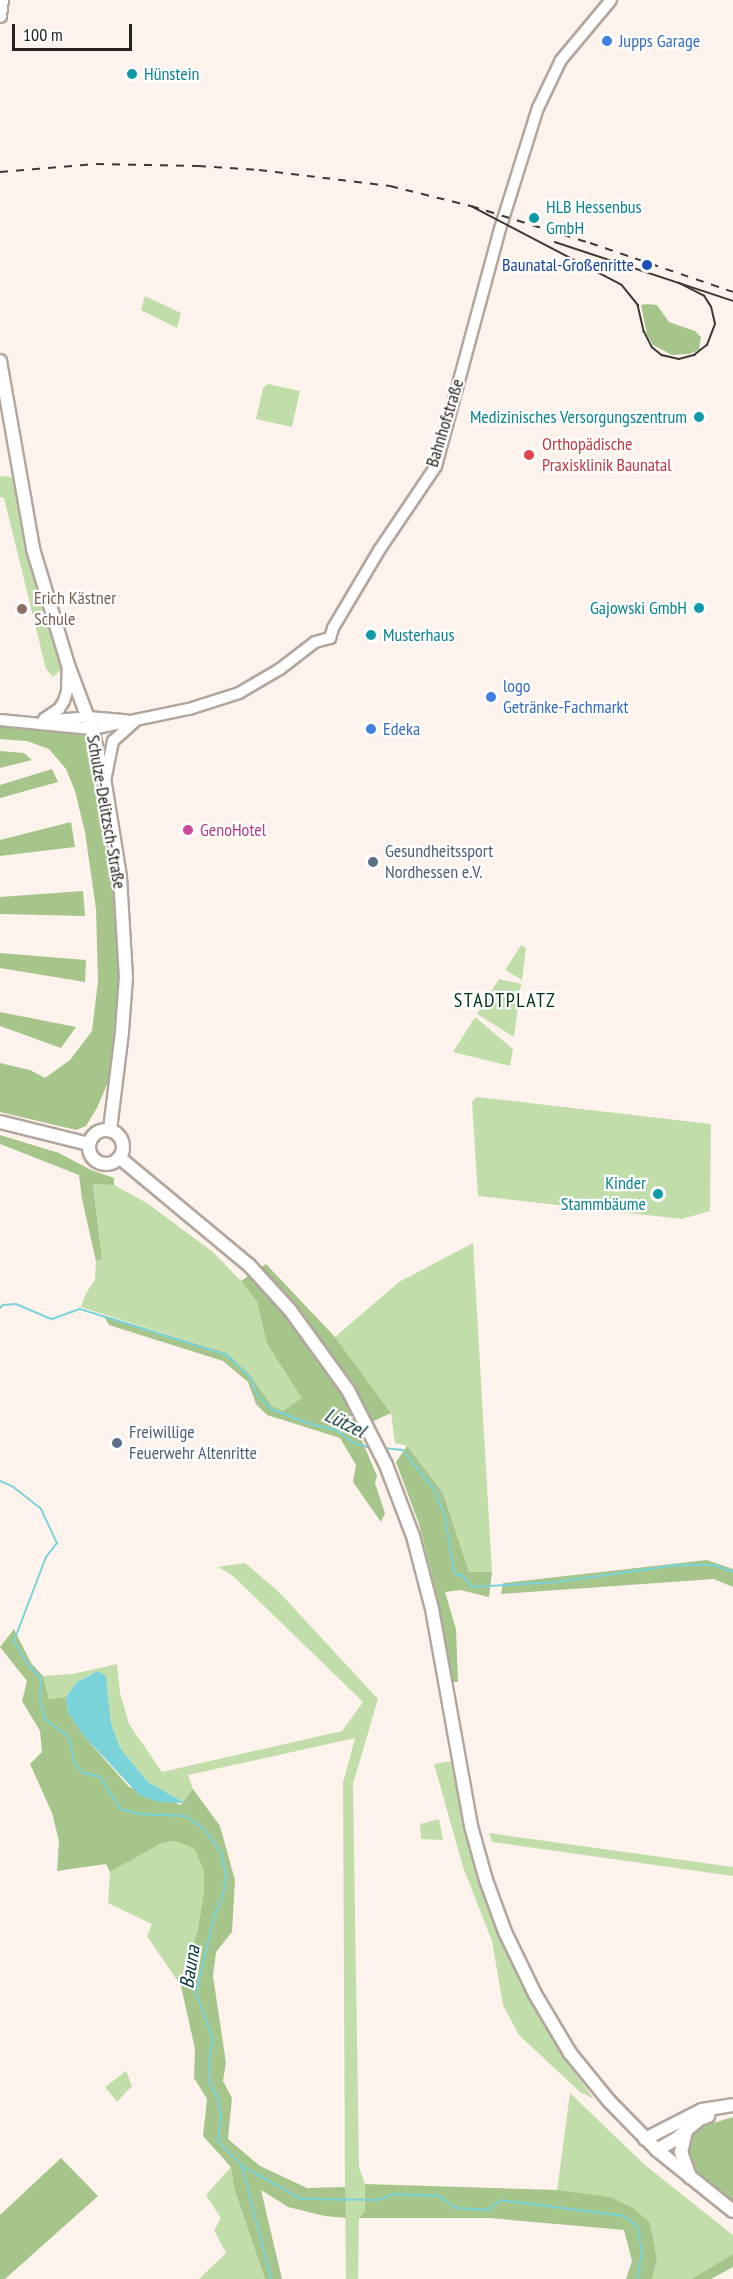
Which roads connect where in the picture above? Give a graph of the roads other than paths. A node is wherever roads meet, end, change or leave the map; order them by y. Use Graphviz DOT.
graph roads {
  1 [pos="2,0"];
  2 [pos="611,0"];
  3 [pos="0,16"];
  4 [pos="0,361"];
  5 [pos="68,665"];
  6 [pos="0,720"];
  7 [pos="135,721"];
  8 [pos="36,722"];
  9 [pos="90,723"];
  10 [pos="105,784"];
  11 [pos="0,1122"];
  12 [pos="110,1130"];
  13 [pos="89,1144"];
  14 [pos="120,1158"];
  15 [pos="733,2105"];
  16 [pos="733,2110"];
  17 [pos="687,2129"];
  18 [pos="645,2139"];
  19 [pos="657,2150"];
  20 [pos="692,2180"];
  21 [pos="733,2211"];
  1 -- 3 [label="main road"];
  2 -- 7 [label="street, Bahnhofstraße"];
  4 -- 5 [label="main road, Schulze-Delitzsch-Straße"];
  5 -- 8 [label="street"];
  5 -- 9 [label="main road, Schulze-Delitzsch-Straße"];
  6 -- 8 [label="street, Bahnhofstraße"];
  7 -- 9 [label="street, Bahnhofstraße"];
  7 -- 10 [label="street"];
  8 -- 9 [label="street, Bahnhofstraße"];
  9 -- 10 [label="main road, Schulze-Delitzsch-Straße"];
  10 -- 12 [label="main road, Schulze-Delitzsch-Straße"];
  11 -- 13 [label="main road"];
  12 -- 13 [label="main road"];
  12 -- 14 [label="main road"];
  13 -- 14 [label="main road"];
  14 -- 18 [label="main road"];
  15 -- 18 [label="main road"];
  16 -- 17 [label="main road"];
  17 -- 19 [label="main road"];
  17 -- 20 [label="main road"];
  18 -- 19 [label="main road"];
  19 -- 20 [label="main road"];
  20 -- 21 [label="main road"];
}
